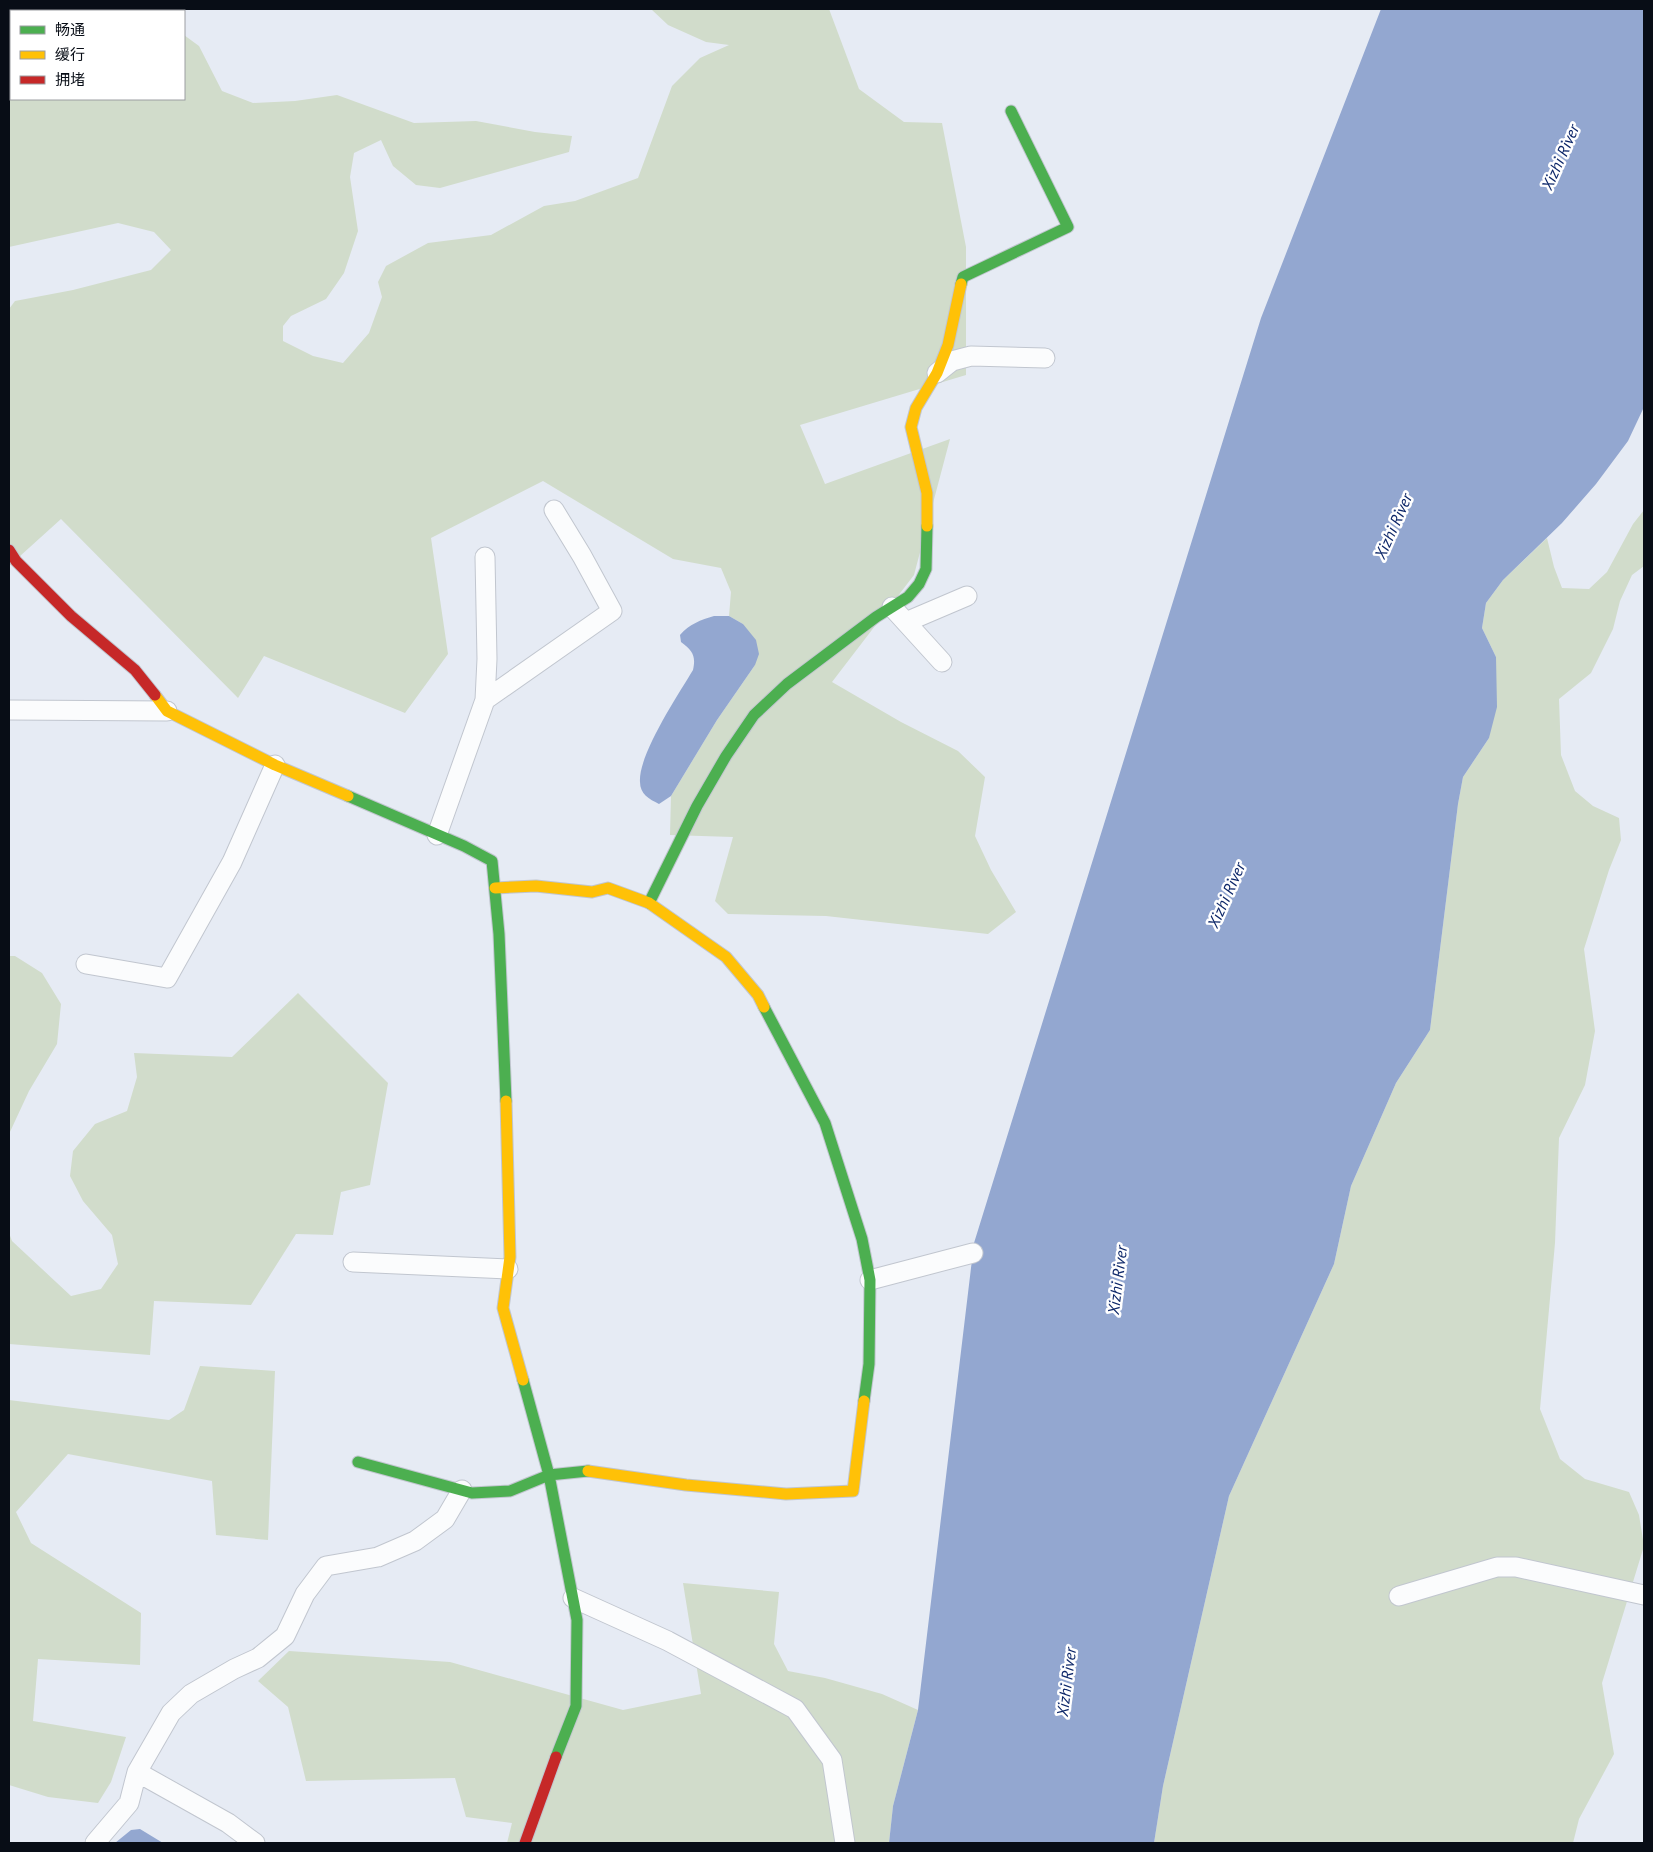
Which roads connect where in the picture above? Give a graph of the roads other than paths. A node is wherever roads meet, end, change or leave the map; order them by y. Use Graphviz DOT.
graph roads {
  1 [pos="1011,111"];
  2 [pos="1045,358"];
  3 [pos="937,373"];
  4 [pos="554,510"];
  5 [pos="9,550"];
  6 [pos="485,557"];
  7 [pos="967,596"];
  8 [pos="892,607"];
  9 [pos="906,622"];
  10 [pos="942,662"];
  11 [pos="485,700"];
  12 [pos="9,710"];
  13 [pos="167,711"];
  14 [pos="275,765"];
  15 [pos="437,835"];
  16 [pos="494,888"];
  17 [pos="649,903"];
  18 [pos="86,964"];
  19 [pos="973,1253"];
  20 [pos="353,1262"];
  21 [pos="508,1269"];
  22 [pos="870,1280"];
  23 [pos="358,1462"];
  24 [pos="549,1475"];
  25 [pos="462,1490"];
  26 [pos="1644,1595"];
  27 [pos="1399,1596"];
  28 [pos="573,1598"];
  29 [pos="137,1772"];
  30 [pos="95,1843"];
  31 [pos="255,1843"];
  32 [pos="525,1843"];
  33 [pos="845,1843"];
  1 -- 3 [label="street"];
  2 -- 3 [label="street"];
  3 -- 8 [label="street"];
  4 -- 11 [label="street"];
  5 -- 13 [label="street"];
  6 -- 11 [label="street"];
  7 -- 9 [label="street"];
  8 -- 9 [label="street"];
  8 -- 17 [label="street"];
  9 -- 10 [label="street"];
  11 -- 15 [label="street"];
  12 -- 13 [label="street"];
  13 -- 14 [label="street"];
  14 -- 15 [label="street"];
  14 -- 18 [label="street"];
  15 -- 16 [label="street"];
  16 -- 17 [label="street"];
  16 -- 21 [label="street"];
  17 -- 22 [label="street"];
  19 -- 22 [label="street"];
  20 -- 21 [label="street"];
  21 -- 24 [label="street"];
  22 -- 24 [label="street"];
  23 -- 25 [label="street"];
  24 -- 25 [label="street"];
  24 -- 28 [label="street"];
  25 -- 29 [label="street"];
  26 -- 27 [label="street"];
  28 -- 32 [label="street"];
  28 -- 33 [label="street"];
  29 -- 30 [label="street"];
  29 -- 31 [label="street"];
}
